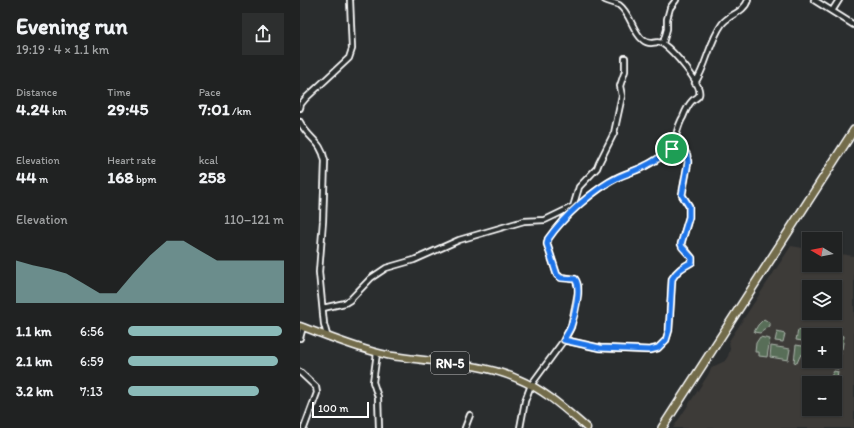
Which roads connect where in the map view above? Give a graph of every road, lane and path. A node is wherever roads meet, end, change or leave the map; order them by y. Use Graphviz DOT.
graph roads {
  1 [pos="350,0"];
  2 [pos="605,0"];
  3 [pos="676,0"];
  4 [pos="748,0"];
  5 [pos="814,0"];
  6 [pos="839,0"];
  7 [pos="832,11"];
  8 [pos="854,25"];
  9 [pos="663,43"];
  10 [pos="625,58"];
  11 [pos="695,83"];
  12 [pos="300,108"];
  13 [pos="300,122"];
  14 [pos="854,130"];
  15 [pos="672,149"];
  16 [pos="580,203"];
  17 [pos="572,207"];
  18 [pos="323,308"];
  19 [pos="301,326"];
  20 [pos="327,335"];
  21 [pos="300,338"];
  22 [pos="564,340"];
  23 [pos="377,352"];
  24 [pos="300,372"];
  25 [pos="531,385"];
  26 [pos="470,415"];
  27 [pos="304,428"];
  28 [pos="379,428"];
  29 [pos="465,428"];
  30 [pos="520,428"];
  31 [pos="587,428"];
  32 [pos="662,428"];
  1 -- 12 [label="street"];
  2 -- 9 [label="street"];
  3 -- 9 [label="street"];
  4 -- 11 [label="street"];
  5 -- 7 [label="street"];
  6 -- 7 [label="street"];
  7 -- 8 [label="street"];
  9 -- 11 [label="street"];
  10 -- 17 [label="street"];
  11 -- 15 [label="street"];
  13 -- 18 [label="street"];
  14 -- 32 [label="highway"];
  15 -- 16 [label="street"];
  15 -- 22 [label="street"];
  16 -- 17 [label="street"];
  16 -- 22 [label="street"];
  17 -- 18 [label="street"];
  18 -- 20 [label="street"];
  19 -- 20 [label="main road, RN-5"];
  19 -- 21 [label="street"];
  20 -- 23 [label="main road, RN-5"];
  22 -- 25 [label="street"];
  23 -- 25 [label="main road, RN-5"];
  23 -- 28 [label="street"];
  24 -- 27 [label="street"];
  25 -- 30 [label="street"];
  25 -- 31 [label="main road, RN-5"];
  26 -- 29 [label="street"];
}
